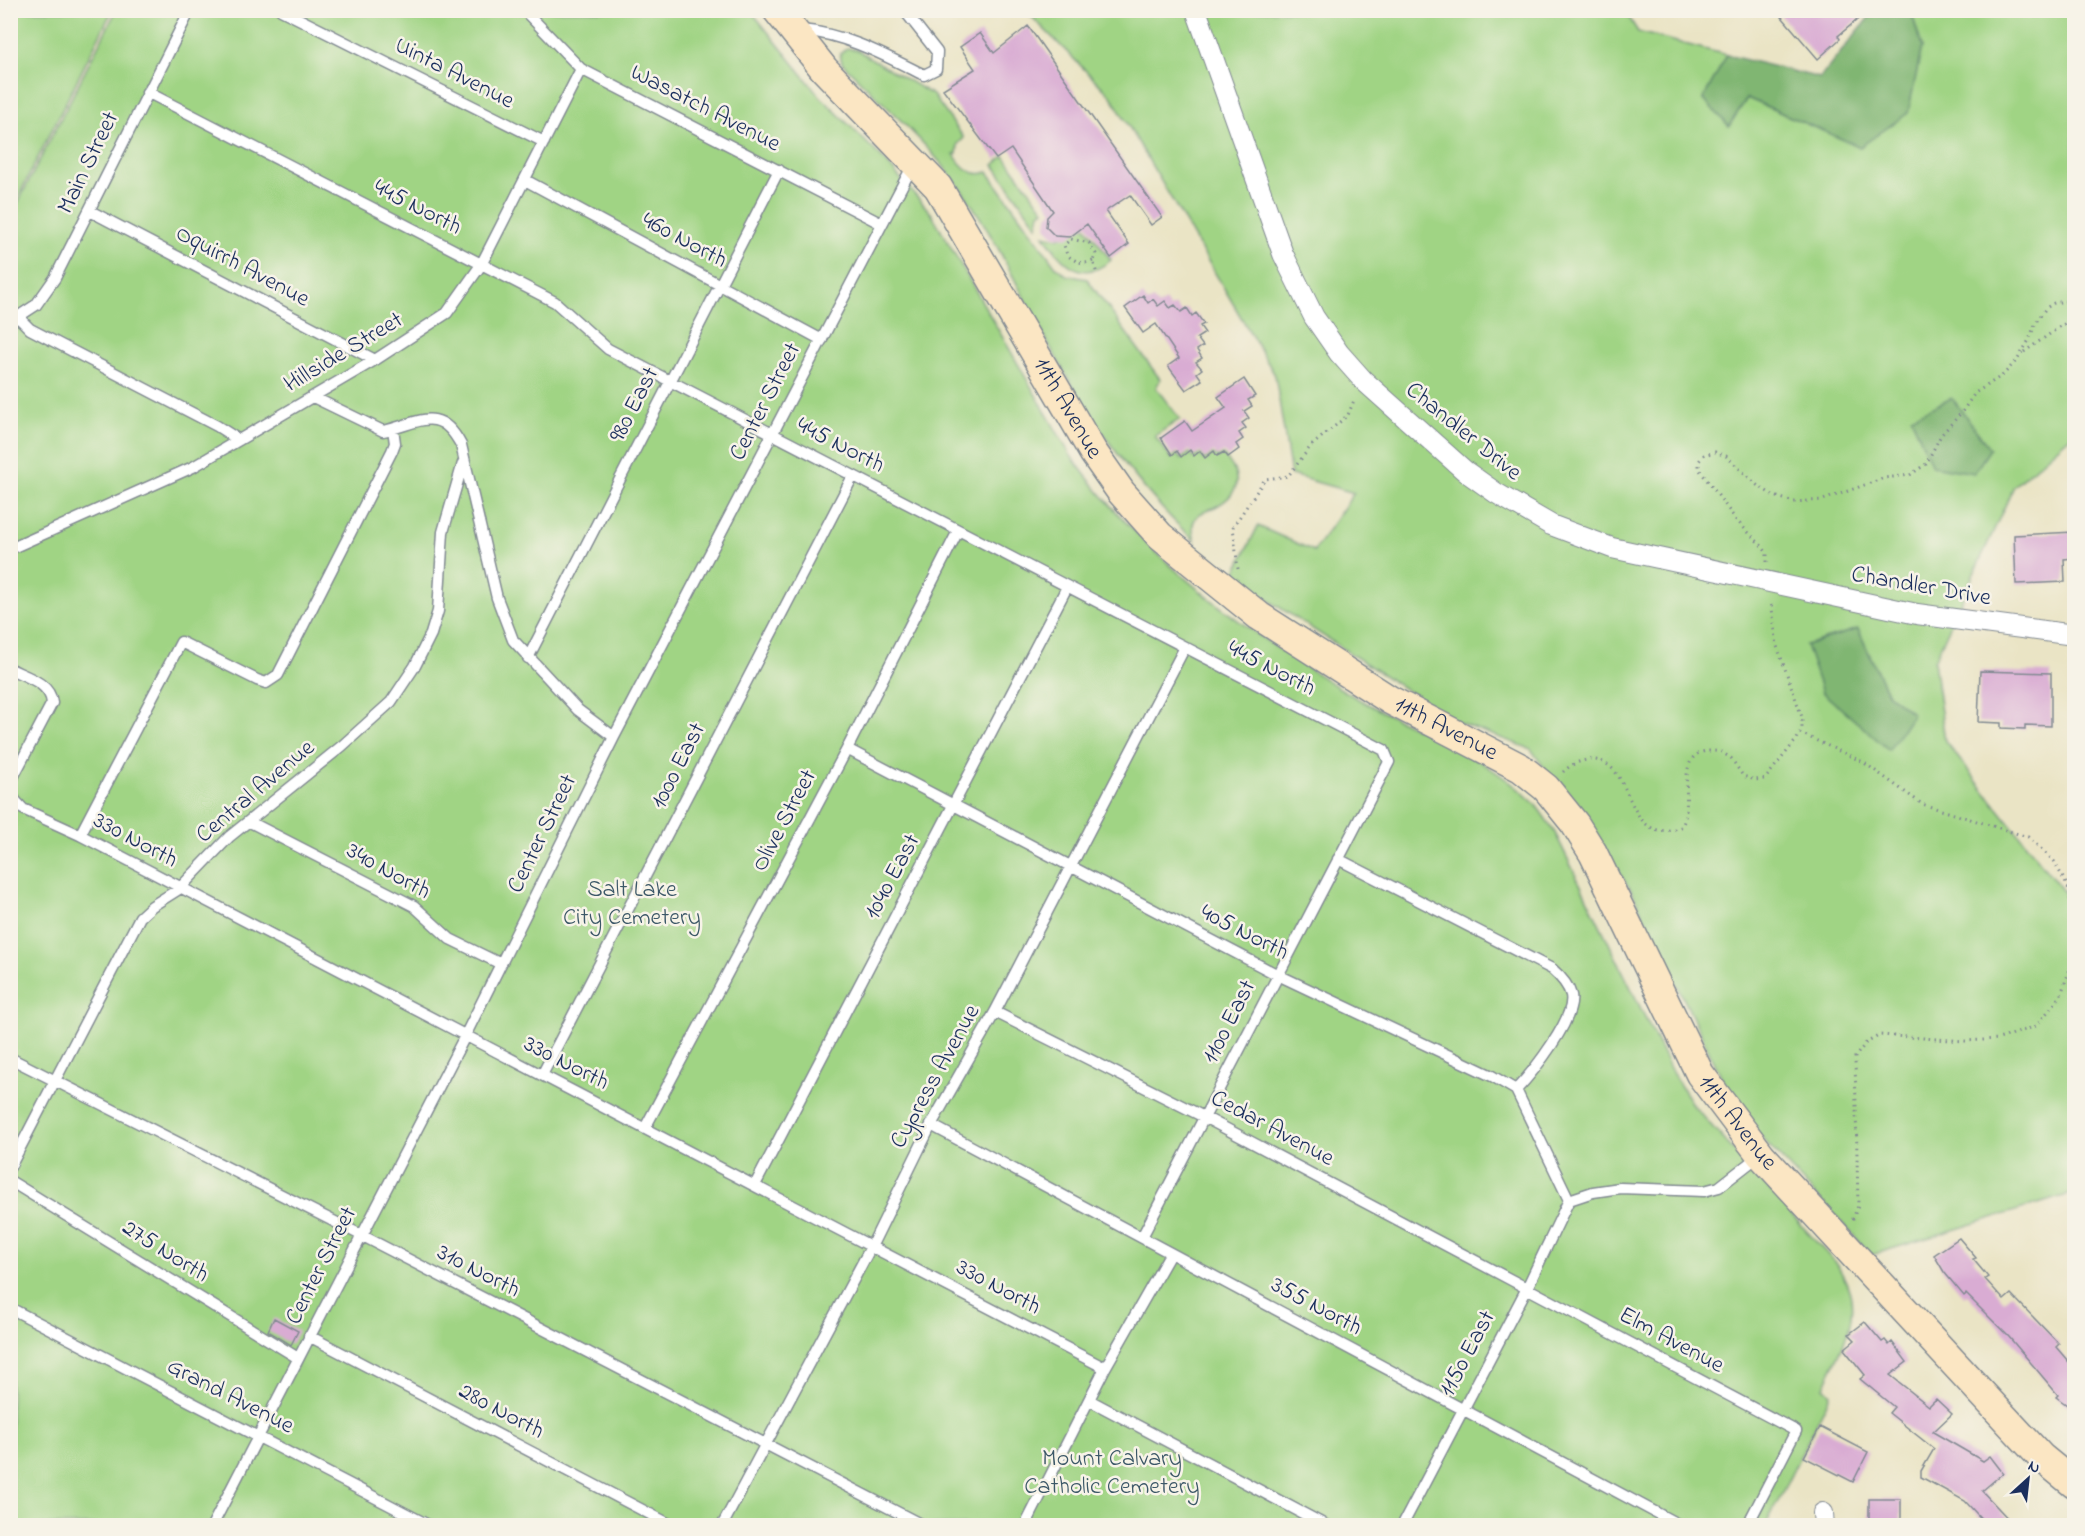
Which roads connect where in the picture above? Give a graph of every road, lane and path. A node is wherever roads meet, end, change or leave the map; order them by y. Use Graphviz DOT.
graph roads {
  1 [pos="190,10"];
  2 [pos="281,10"];
  3 [pos="524,10"];
  4 [pos="904,10"];
  5 [pos="1196,10"];
  6 [pos="785,20"];
  7 [pos="581,69"];
  8 [pos="147,92"];
  9 [pos="544,142"];
  10 [pos="914,162"];
  11 [pos="779,170"];
  12 [pos="525,180"];
  13 [pos="90,211"];
  14 [pos="882,224"];
  15 [pos="1093,261"];
  16 [pos="482,265"];
  17 [pos="1097,274"];
  18 [pos="721,285"];
  19 [pos="2074,300"];
  20 [pos="2074,317"];
  21 [pos="15,320"];
  22 [pos="822,340"];
  23 [pos="2020,355"];
  24 [pos="375,360"];
  25 [pos="1363,380"];
  26 [pos="670,381"];
  27 [pos="313,397"];
  28 [pos="393,429"];
  29 [pos="773,435"];
  30 [pos="239,440"];
  31 [pos="463,463"];
  32 [pos="853,476"];
  33 [pos="958,531"];
  34 [pos="10,549"];
  35 [pos="1767,562"];
  36 [pos="1067,587"];
  37 [pos="1771,601"];
  38 [pos="1241,602"];
  39 [pos="2074,635"];
  40 [pos="1185,648"];
  41 [pos="528,658"];
  42 [pos="10,669"];
  43 [pos="1800,733"];
  44 [pos="614,737"];
  45 [pos="847,749"];
  46 [pos="1389,762"];
  47 [pos="10,783"];
  48 [pos="1546,788"];
  49 [pos="10,795"];
  50 [pos="954,805"];
  51 [pos="250,822"];
  52 [pos="80,835"];
  53 [pos="1338,859"];
  54 [pos="1069,866"];
  55 [pos="179,889"];
  56 [pos="501,964"];
  57 [pos="1278,975"];
  58 [pos="995,1012"];
  59 [pos="465,1035"];
  60 [pos="10,1058"];
  61 [pos="542,1075"];
  62 [pos="55,1081"];
  63 [pos="1516,1090"];
  64 [pos="1204,1117"];
  65 [pos="931,1125"];
  66 [pos="645,1128"];
  67 [pos="1761,1155"];
  68 [pos="10,1167"];
  69 [pos="10,1181"];
  70 [pos="755,1185"];
  71 [pos="1569,1200"];
  72 [pos="361,1235"];
  73 [pos="1142,1237"];
  74 [pos="1843,1242"];
  75 [pos="872,1245"];
  76 [pos="1170,1254"];
  77 [pos="1527,1288"];
  78 [pos="10,1308"];
  79 [pos="309,1336"];
  80 [pos="298,1358"];
  81 [pos="1106,1368"];
  82 [pos="1089,1400"];
  83 [pos="1463,1409"];
  84 [pos="258,1435"];
  85 [pos="766,1444"];
  86 [pos="2074,1484"];
  87 [pos="212,1526"];
  88 [pos="430,1526"];
  89 [pos="673,1526"];
  90 [pos="723,1526"];
  91 [pos="924,1526"];
  92 [pos="1025,1526"];
  93 [pos="1327,1526"];
  94 [pos="1402,1526"];
  95 [pos="1681,1526"];
  96 [pos="1748,1526"];
  1 -- 8 [label="lane, Main Street"];
  2 -- 9 [label="lane, Uinta Avenue"];
  3 -- 7 [label="lane, Wasatch Avenue"];
  4 -- 6 [label="lane"];
  5 -- 25 [label="street, Chandler Drive"];
  6 -- 10 [label="street, 11th Avenue"];
  7 -- 9 [label="lane, Hillside Street"];
  7 -- 11 [label="lane, Wasatch Avenue"];
  8 -- 13 [label="lane, Main Street"];
  8 -- 16 [label="lane, 445 North"];
  9 -- 12 [label="lane, Hillside Street"];
  10 -- 14 [label="lane, Center Street"];
  10 -- 38 [label="street, 11th Avenue"];
  11 -- 14 [label="lane, Wasatch Avenue"];
  11 -- 18 [label="lane, 980 East"];
  12 -- 16 [label="lane, Hillside Street"];
  12 -- 18 [label="lane, 460 North"];
  13 -- 21 [label="lane, Main Street"];
  13 -- 24 [label="lane, Oquirrh Avenue"];
  14 -- 22 [label="lane, Center Street"];
  15 -- 15 [label="path"];
  15 -- 17 [label="path"];
  16 -- 24 [label="lane, Hillside Street"];
  16 -- 26 [label="lane, 445 North"];
  18 -- 22 [label="lane, 460 North"];
  18 -- 26 [label="lane, 980 East"];
  19 -- 23 [label="path"];
  20 -- 23 [label="path"];
  21 -- 30 [label="lane"];
  22 -- 29 [label="lane, Center Street"];
  23 -- 35 [label="path"];
  24 -- 27 [label="lane, Hillside Street"];
  25 -- 38 [label="path"];
  25 -- 39 [label="street, Chandler Drive"];
  26 -- 29 [label="lane, 445 North"];
  26 -- 41 [label="lane, 980 East"];
  27 -- 28 [label="lane"];
  27 -- 30 [label="lane, Hillside Street"];
  28 -- 31 [label="lane"];
  28 -- 52 [label="lane"];
  29 -- 32 [label="lane, 445 North"];
  29 -- 44 [label="lane, Center Street"];
  30 -- 34 [label="lane, Hillside Street"];
  31 -- 41 [label="lane"];
  31 -- 51 [label="lane, Central Avenue"];
  32 -- 33 [label="lane, 445 North"];
  32 -- 61 [label="lane, 1000 East"];
  33 -- 36 [label="lane, 445 North"];
  33 -- 45 [label="lane, Olive Street"];
  36 -- 40 [label="lane, 445 North"];
  36 -- 50 [label="lane, 1040 East"];
  37 -- 43 [label="path"];
  38 -- 48 [label="street, 11th Avenue"];
  40 -- 46 [label="lane, 445 North"];
  40 -- 54 [label="lane, Cypress Avenue"];
  41 -- 44 [label="lane"];
  42 -- 47 [label="lane"];
  43 -- 48 [label="path"];
  43 -- 74 [label="path"];
  44 -- 56 [label="lane, Center Street"];
  45 -- 50 [label="lane, 405 North"];
  45 -- 66 [label="lane, Olive Street"];
  46 -- 53 [label="lane, 1100 East"];
  48 -- 67 [label="street, 11th Avenue"];
  49 -- 52 [label="lane, 330 North"];
  50 -- 54 [label="lane, 405 North"];
  50 -- 70 [label="lane, 1040 East"];
  51 -- 55 [label="lane, Central Avenue"];
  51 -- 56 [label="lane, 340 North"];
  52 -- 55 [label="lane, 330 North"];
  53 -- 57 [label="lane, 1100 East"];
  53 -- 63 [label="lane"];
  54 -- 57 [label="lane, 405 North"];
  54 -- 58 [label="lane, Cypress Avenue"];
  55 -- 59 [label="lane, 330 North"];
  55 -- 62 [label="lane, Central Avenue"];
  56 -- 59 [label="lane, Center Street"];
  57 -- 63 [label="lane, 405 North"];
  57 -- 64 [label="lane, 1100 East"];
  58 -- 64 [label="lane, Cedar Avenue"];
  58 -- 65 [label="lane, Cypress Avenue"];
  59 -- 61 [label="lane, 330 North"];
  59 -- 72 [label="lane, Center Street"];
  60 -- 62 [label="lane, 310 North"];
  61 -- 66 [label="lane, 330 North"];
  62 -- 68 [label="lane, Central Avenue"];
  62 -- 72 [label="lane, 310 North"];
  63 -- 71 [label="lane"];
  64 -- 73 [label="lane, 1100 East"];
  64 -- 77 [label="lane, Cedar Avenue"];
  65 -- 73 [label="lane, 355 North"];
  65 -- 75 [label="lane, Cypress Avenue"];
  66 -- 70 [label="lane, 330 North"];
  67 -- 71 [label="lane"];
  67 -- 74 [label="street, 11th Avenue"];
  69 -- 80 [label="lane, 275 North"];
  70 -- 75 [label="lane, 330 North"];
  71 -- 77 [label="lane, 1150 East"];
  72 -- 79 [label="lane, Center Street"];
  72 -- 85 [label="lane, 310 North"];
  73 -- 76 [label="lane, 355 North"];
  74 -- 86 [label="street, 11th Avenue"];
  75 -- 81 [label="lane, 330 North"];
  75 -- 85 [label="lane, Cypress Avenue"];
  76 -- 81 [label="lane"];
  76 -- 83 [label="lane, 355 North"];
  77 -- 83 [label="lane, 1150 East"];
  77 -- 96 [label="lane, Elm Avenue"];
  78 -- 84 [label="lane, Grand Avenue"];
  79 -- 80 [label="lane, Center Street"];
  79 -- 89 [label="lane, 280 North"];
  80 -- 84 [label="lane, Center Street"];
  81 -- 82 [label="lane"];
  82 -- 92 [label="lane"];
  82 -- 93 [label="lane"];
  83 -- 94 [label="lane, 1150 East"];
  83 -- 95 [label="lane, 355 North"];
  84 -- 87 [label="lane, Center Street"];
  84 -- 88 [label="lane, Grand Avenue"];
  85 -- 90 [label="lane, Cypress Avenue"];
  85 -- 91 [label="lane, 310 North"];
}
